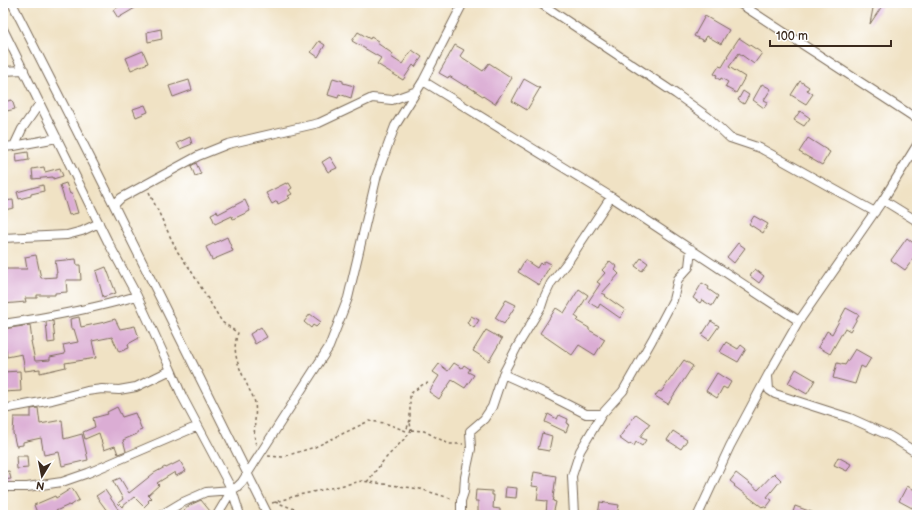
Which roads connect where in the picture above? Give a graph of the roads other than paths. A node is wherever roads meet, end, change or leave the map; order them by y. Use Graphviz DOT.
graph roads {
  1 [pos="12,3"];
  2 [pos="463,3"];
  3 [pos="540,3"];
  4 [pos="739,3"];
  5 [pos="3,29"];
  6 [pos="24,70"];
  7 [pos="3,71"];
  8 [pos="423,81"];
  9 [pos="417,91"];
  10 [pos="40,103"];
  11 [pos="917,119"];
  12 [pos="57,138"];
  13 [pos="917,145"];
  14 [pos="14,146"];
  15 [pos="3,147"];
  16 [pos="611,196"];
  17 [pos="884,200"];
  18 [pos="114,205"];
  19 [pos="875,212"];
  20 [pos="917,221"];
  21 [pos="99,223"];
  22 [pos="3,238"];
  23 [pos="691,250"];
  24 [pos="137,296"];
  25 [pos="799,321"];
  26 [pos="3,324"];
  27 [pos="171,370"];
  28 [pos="503,374"];
  29 [pos="768,375"];
  30 [pos="3,409"];
  31 [pos="602,414"];
  32 [pos="198,426"];
  33 [pos="917,454"];
  34 [pos="247,473"];
  35 [pos="3,487"];
  36 [pos="232,490"];
  37 [pos="161,515"];
  38 [pos="217,515"];
  39 [pos="240,515"];
  40 [pos="268,515"];
  41 [pos="461,515"];
  42 [pos="574,515"];
  43 [pos="698,515"];
  1 -- 18 [label="street"];
  2 -- 8 [label="street"];
  3 -- 19 [label="street"];
  4 -- 11 [label="street"];
  5 -- 6 [label="street"];
  6 -- 7 [label="street"];
  6 -- 10 [label="street"];
  8 -- 9 [label="street"];
  8 -- 16 [label="street"];
  9 -- 18 [label="street"];
  9 -- 34 [label="street"];
  10 -- 12 [label="street"];
  10 -- 14 [label="street"];
  12 -- 14 [label="street"];
  12 -- 21 [label="street"];
  13 -- 17 [label="street"];
  14 -- 15 [label="street"];
  16 -- 23 [label="street"];
  16 -- 28 [label="street"];
  17 -- 19 [label="street"];
  17 -- 20 [label="street"];
  18 -- 34 [label="street"];
  19 -- 25 [label="street"];
  21 -- 22 [label="street"];
  21 -- 24 [label="street"];
  23 -- 25 [label="street"];
  23 -- 31 [label="street"];
  24 -- 26 [label="street"];
  24 -- 27 [label="street"];
  25 -- 29 [label="street"];
  27 -- 30 [label="street"];
  27 -- 32 [label="street"];
  28 -- 31 [label="street"];
  28 -- 41 [label="street"];
  29 -- 33 [label="street"];
  29 -- 43 [label="street"];
  31 -- 42 [label="street"];
  32 -- 35 [label="street"];
  32 -- 36 [label="street"];
  34 -- 36 [label="street"];
  34 -- 40 [label="street"];
  36 -- 37 [label="street"];
  36 -- 38 [label="street"];
  36 -- 39 [label="street"];
}
